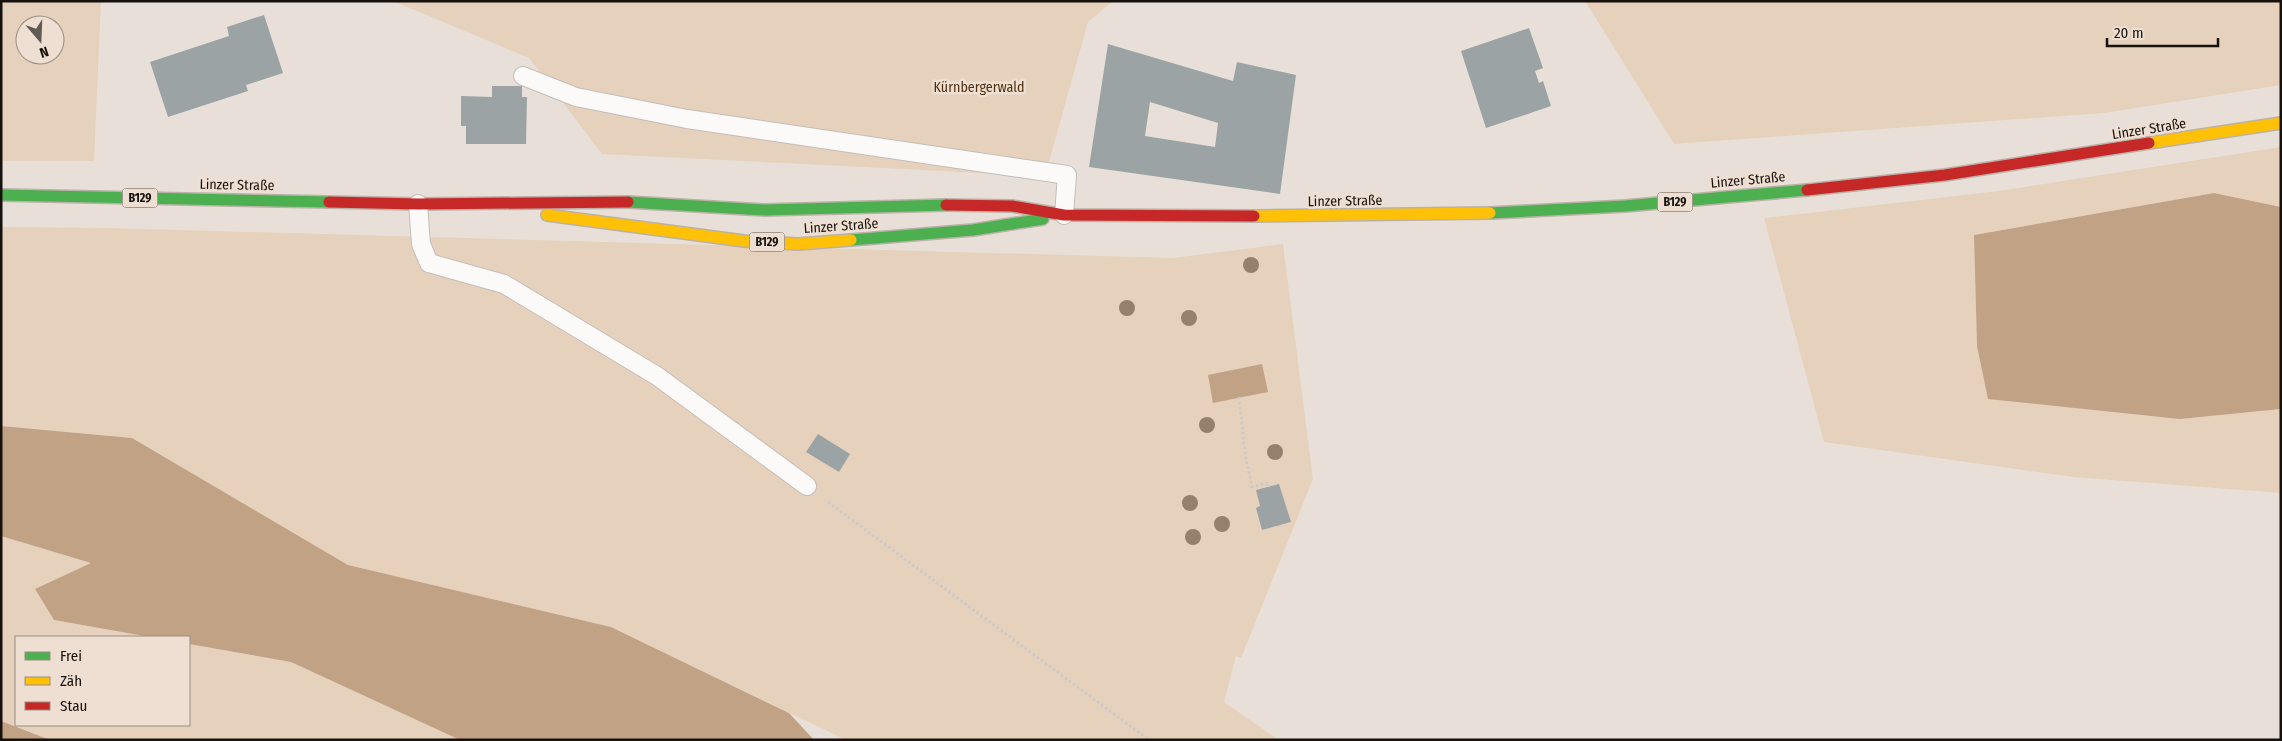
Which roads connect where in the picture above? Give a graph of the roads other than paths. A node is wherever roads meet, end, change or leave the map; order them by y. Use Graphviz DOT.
graph roads {
  1 [pos="523,76"];
  2 [pos="2281,124"];
  3 [pos="1,195"];
  4 [pos="472,202"];
  5 [pos="418,204"];
  6 [pos="1064,216"];
  7 [pos="807,486"];
  1 -- 6 [label="lane"];
  2 -- 6 [label="main road, Linzer Straße / B129"];
  3 -- 5 [label="main road, Linzer Straße / B129"];
  4 -- 5 [label="main road, Linzer Straße / B129"];
  4 -- 6 [label="main road, Linzer Straße / B129"];
  4 -- 6 [label="main road, Linzer Straße / B129"];
  5 -- 7 [label="lane"];
}
